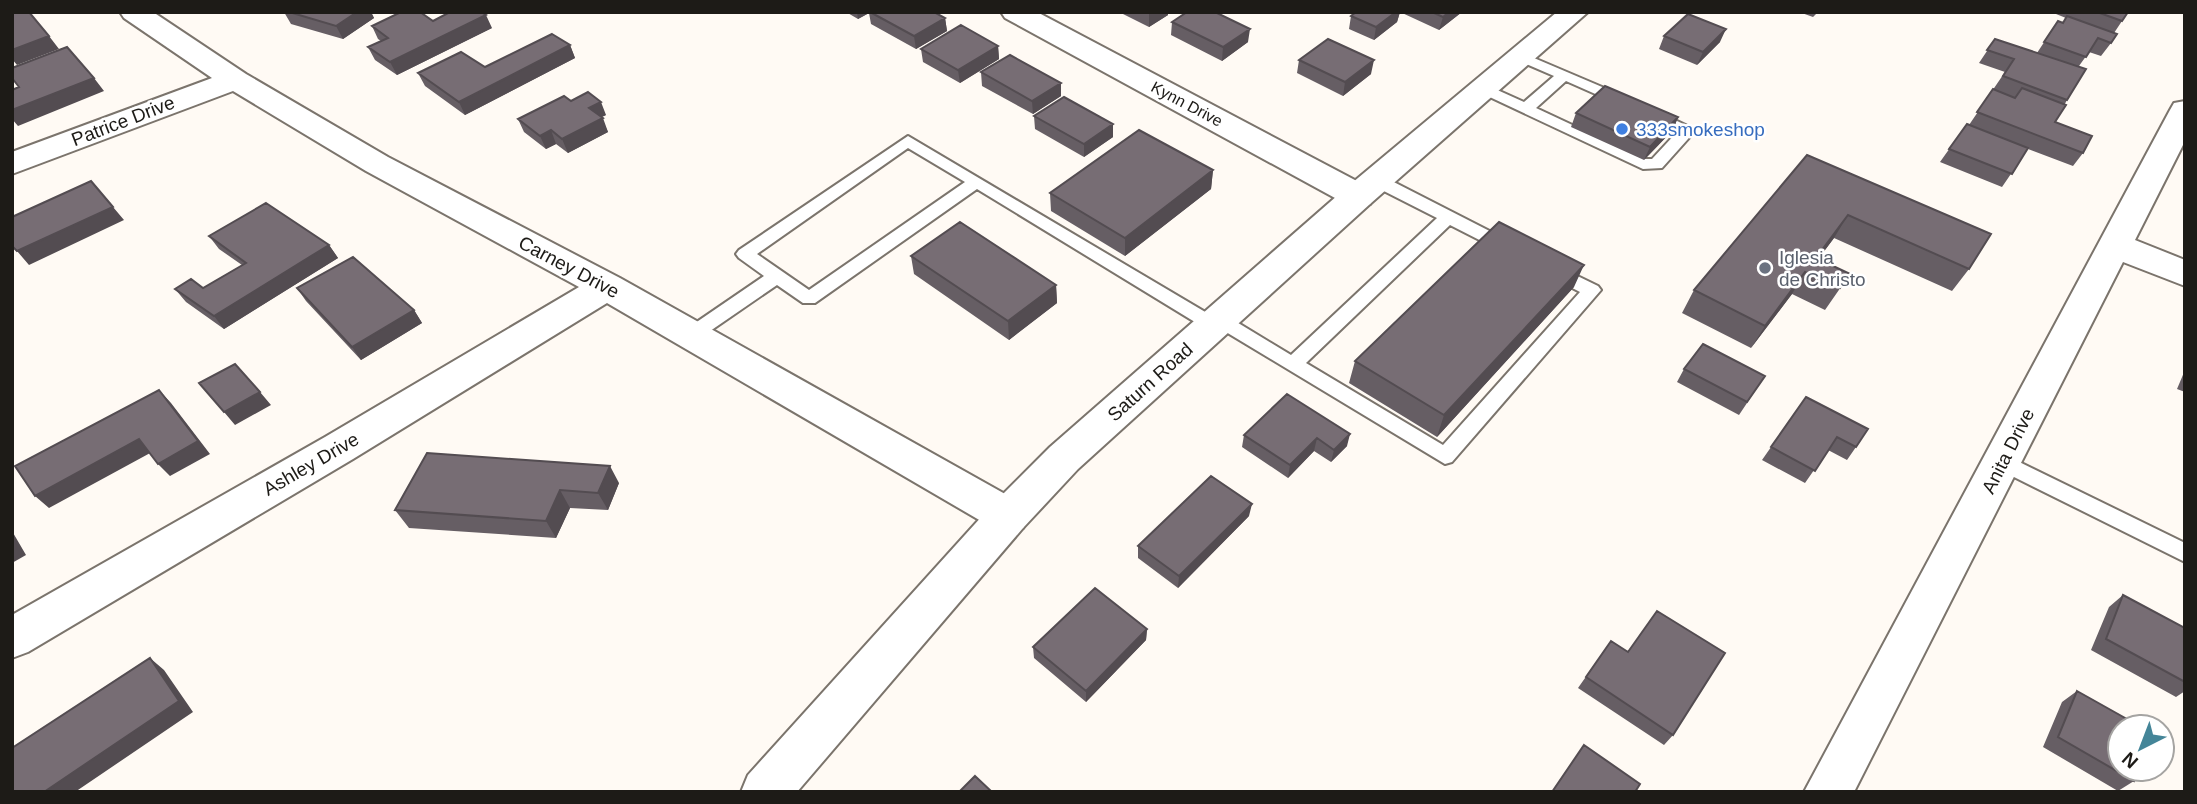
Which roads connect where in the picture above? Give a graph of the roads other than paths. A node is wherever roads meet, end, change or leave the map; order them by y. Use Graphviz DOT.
graph roads {
  1 [pos="134,12"];
  2 [pos="1015,12"];
  3 [pos="1574,12"];
  4 [pos="1522,57"];
  5 [pos="1564,75"];
  6 [pos="235,80"];
  7 [pos="1484,89"];
  8 [pos="1526,109"];
  9 [pos="2185,110"];
  10 [pos="12,164"];
  11 [pos="976,182"];
  12 [pos="1367,188"];
  13 [pos="1448,217"];
  14 [pos="2113,244"];
  15 [pos="1520,254"];
  16 [pos="1544,266"];
  17 [pos="2185,274"];
  18 [pos="777,276"];
  19 [pos="607,287"];
  20 [pos="1216,322"];
  21 [pos="691,335"];
  22 [pos="1292,365"];
  23 [pos="2003,462"];
  24 [pos="1008,516"];
  25 [pos="2185,553"];
  26 [pos="12,638"];
  27 [pos="765,792"];
  28 [pos="1828,792"];
  1 -- 6 [label="street, Carney Drive"];
  2 -- 12 [label="street, Kynn Drive"];
  3 -- 4 [label="street, Saturn Road"];
  4 -- 5 [label="lane"];
  4 -- 7 [label="street, Saturn Road"];
  5 -- 8 [label="lane"];
  5 -- 8 [label="lane"];
  6 -- 10 [label="street, Patrice Drive"];
  6 -- 19 [label="street, Carney Drive"];
  7 -- 8 [label="lane"];
  7 -- 12 [label="street, Saturn Road"];
  9 -- 14 [label="street, Anita Drive"];
  11 -- 18 [label="lane"];
  11 -- 18 [label="lane"];
  11 -- 20 [label="lane"];
  12 -- 13 [label="lane"];
  12 -- 20 [label="street, Saturn Road"];
  13 -- 15 [label="lane"];
  13 -- 22 [label="lane"];
  14 -- 17 [label="street"];
  14 -- 23 [label="street, Anita Drive"];
  16 -- 22 [label="lane"];
  18 -- 21 [label="lane"];
  19 -- 21 [label="street, Carney Drive"];
  19 -- 26 [label="street, Ashley Drive"];
  20 -- 22 [label="lane"];
  20 -- 24 [label="street, Saturn Road"];
  21 -- 24 [label="street, Carney Drive"];
  23 -- 25 [label="lane"];
  23 -- 28 [label="street, Anita Drive"];
  24 -- 27 [label="street, Saturn Road"];
}
